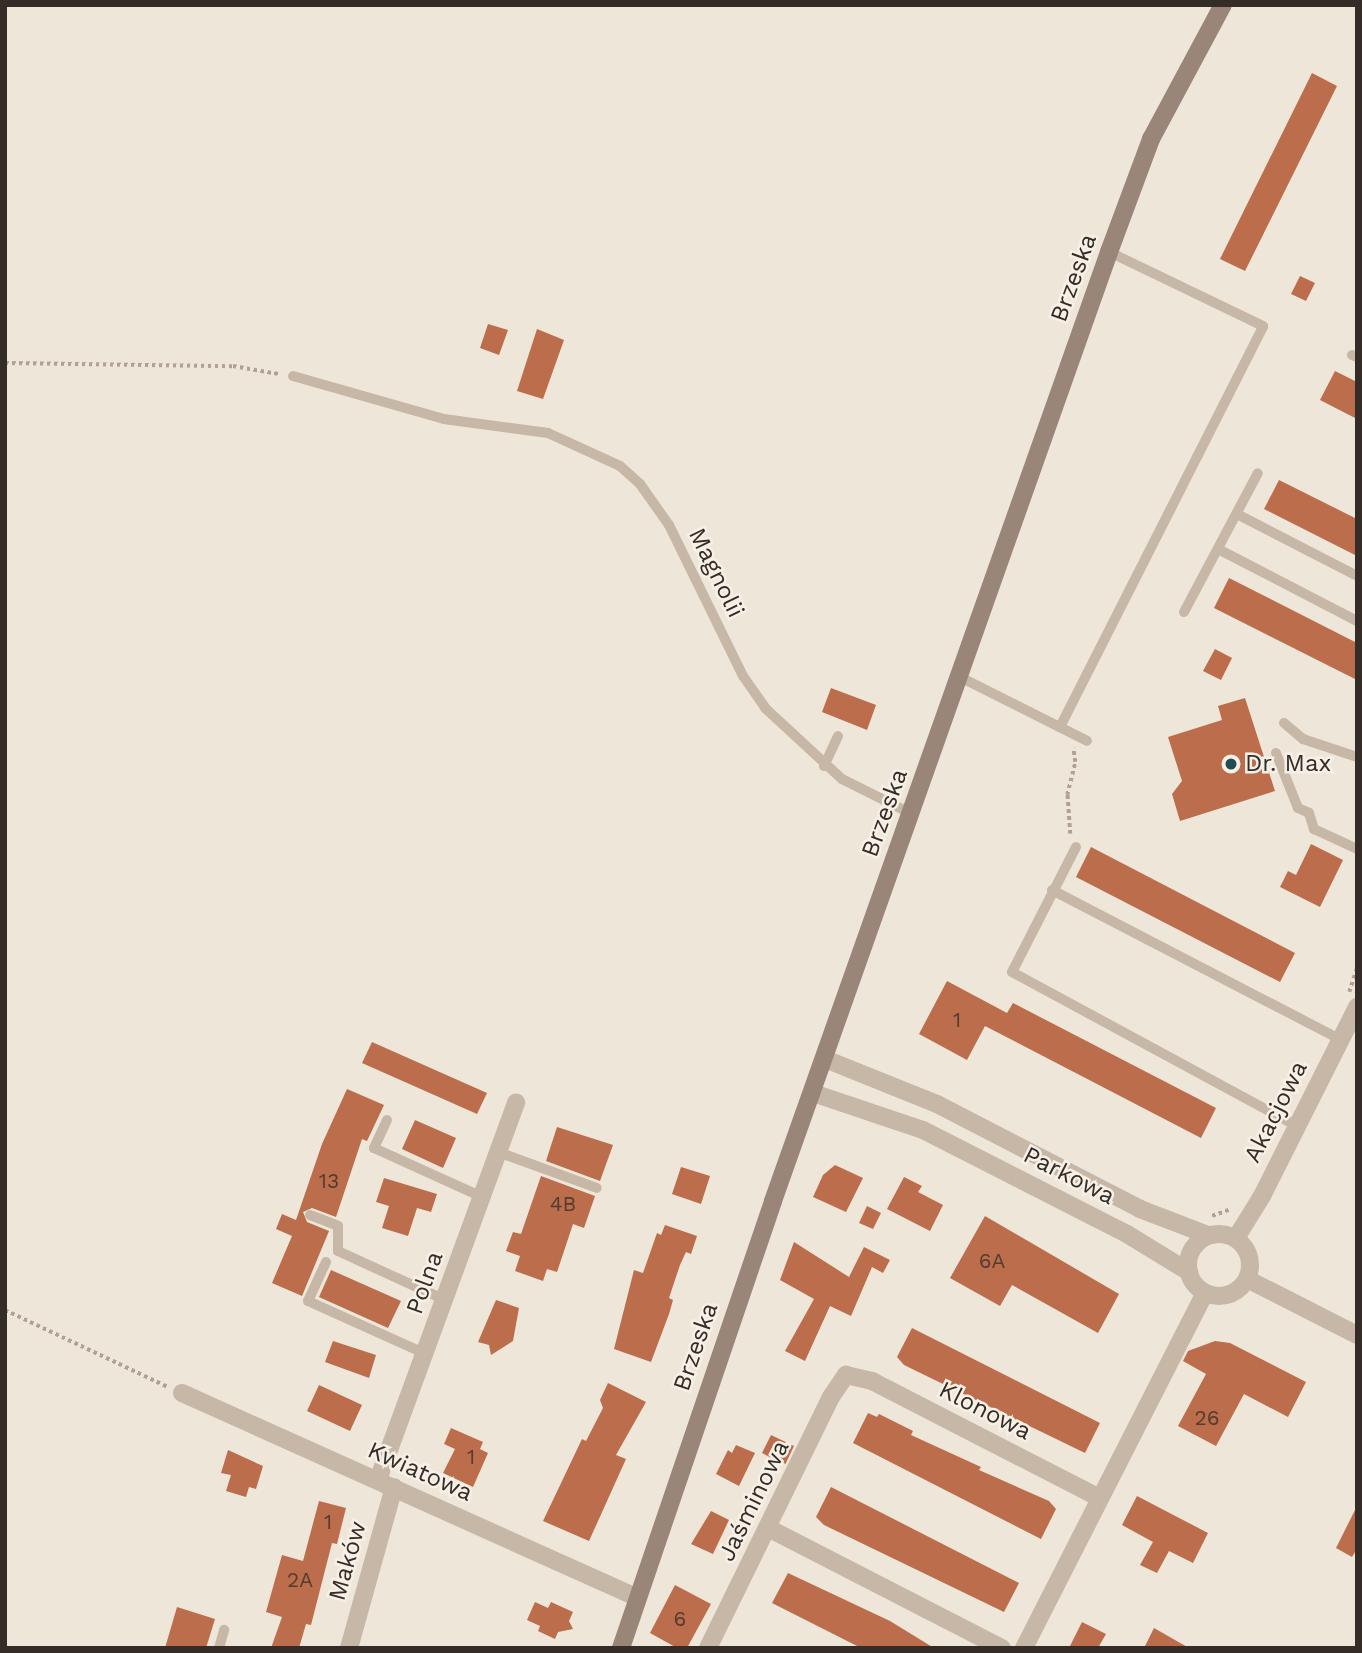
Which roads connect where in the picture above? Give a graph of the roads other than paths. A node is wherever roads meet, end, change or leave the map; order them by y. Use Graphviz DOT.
graph roads {
  1 [pos="1223,5"];
  2 [pos="1109,252"];
  3 [pos="293,376"];
  4 [pos="1258,473"];
  5 [pos="1237,514"];
  6 [pos="1217,550"];
  7 [pos="1357,576"];
  8 [pos="1184,612"];
  9 [pos="1357,621"];
  10 [pos="960,677"];
  11 [pos="1284,723"];
  12 [pos="1060,727"];
  13 [pos="838,737"];
  14 [pos="1087,740"];
  15 [pos="1276,753"];
  16 [pos="1357,757"];
  17 [pos="824,766"];
  18 [pos="911,813"];
  19 [pos="1076,847"];
  20 [pos="1357,849"];
  21 [pos="1052,890"];
  22 [pos="1353,1002"];
  23 [pos="1340,1039"];
  24 [pos="825,1059"];
  25 [pos="813,1093"];
  26 [pos="516,1102"];
  27 [pos="937,1104"];
  28 [pos="387,1121"];
  29 [pos="1297,1126"];
  30 [pos="923,1130"];
  31 [pos="498,1152"];
  32 [pos="1087,1182"];
  33 [pos="597,1188"];
  34 [pos="482,1197"];
  35 [pos="1074,1206"];
  36 [pos="310,1215"];
  37 [pos="1207,1226"];
  38 [pos="1236,1238"];
  39 [pos="326,1262"];
  40 [pos="1189,1272"];
  41 [pos="1247,1279"];
  42 [pos="1205,1293"];
  43 [pos="445,1300"];
  44 [pos="1357,1335"];
  45 [pos="426,1354"];
  46 [pos="846,1376"];
  47 [pos="182,1393"];
  48 [pos="386,1483"];
  49 [pos="1100,1498"];
  50 [pos="770,1529"];
  51 [pos="636,1597"];
  52 [pos="224,1630"];
  53 [pos="219,1648"];
  54 [pos="349,1648"];
  55 [pos="621,1648"];
  56 [pos="708,1648"];
  57 [pos="1002,1648"];
  58 [pos="1024,1648"];
  1 -- 2 [label="street, Brzeska"];
  2 -- 10 [label="street, Brzeska"];
  2 -- 12 [label="lane"];
  3 -- 17 [label="lane, Magnolii"];
  4 -- 5 [label="lane"];
  5 -- 6 [label="lane"];
  5 -- 7 [label="lane"];
  6 -- 8 [label="lane"];
  6 -- 9 [label="lane"];
  10 -- 12 [label="lane"];
  10 -- 18 [label="street, Brzeska"];
  11 -- 16 [label="lane"];
  12 -- 14 [label="lane"];
  13 -- 17 [label="lane"];
  15 -- 20 [label="lane"];
  17 -- 18 [label="lane, Magnolii"];
  18 -- 24 [label="street, Brzeska"];
  19 -- 21 [label="lane"];
  21 -- 23 [label="lane"];
  21 -- 29 [label="lane"];
  22 -- 23 [label="street, Akacjowa"];
  23 -- 29 [label="street, Akacjowa"];
  24 -- 25 [label="street, Brzeska"];
  24 -- 27 [label="street, Parkowa"];
  25 -- 30 [label="street, Parkowa"];
  25 -- 51 [label="street, Brzeska"];
  26 -- 31 [label="street, Polna"];
  27 -- 30 [label="street"];
  27 -- 32 [label="street, Parkowa"];
  28 -- 34 [label="lane"];
  29 -- 38 [label="street, Akacjowa"];
  30 -- 35 [label="street, Parkowa"];
  31 -- 33 [label="lane"];
  31 -- 34 [label="street, Polna"];
  32 -- 35 [label="street"];
  32 -- 37 [label="street, Parkowa"];
  34 -- 43 [label="street, Polna"];
  35 -- 40 [label="street, Parkowa"];
  36 -- 43 [label="lane"];
  37 -- 38 [label="street"];
  37 -- 40 [label="street"];
  38 -- 41 [label="street"];
  39 -- 45 [label="lane"];
  40 -- 42 [label="street"];
  41 -- 42 [label="street"];
  41 -- 44 [label="street"];
  42 -- 49 [label="street"];
  43 -- 45 [label="street, Polna"];
  45 -- 48 [label="street, Polna"];
  46 -- 49 [label="street, Klonowa"];
  46 -- 50 [label="street, Jaśminowa"];
  47 -- 48 [label="street, Kwiatowa"];
  48 -- 51 [label="street, Kwiatowa"];
  48 -- 54 [label="street, Maków"];
  49 -- 58 [label="street"];
  50 -- 56 [label="street, Jaśminowa"];
  50 -- 57 [label="street"];
  51 -- 55 [label="street, Brzeska"];
  52 -- 53 [label="lane"];
}
